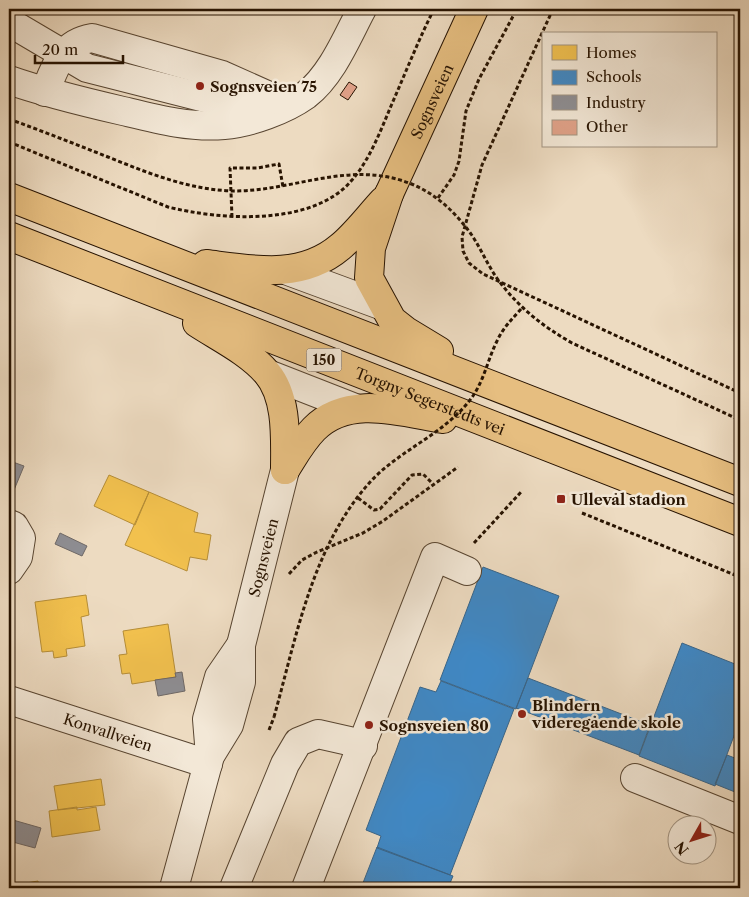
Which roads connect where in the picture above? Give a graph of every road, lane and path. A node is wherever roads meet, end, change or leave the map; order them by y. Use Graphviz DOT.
graph roads {
  1 [pos="114,9"];
  2 [pos="148,9"];
  3 [pos="362,9"];
  4 [pos="434,9"];
  5 [pos="474,9"];
  6 [pos="517,9"];
  7 [pos="553,9"];
  8 [pos="9,22"];
  9 [pos="543,32"];
  10 [pos="542,33"];
  11 [pos="9,80"];
  12 [pos="45,92"];
  13 [pos="288,105"];
  14 [pos="9,119"];
  15 [pos="9,142"];
  16 [pos="283,187"];
  17 [pos="389,194"];
  18 [pos="9,198"];
  19 [pos="438,198"];
  20 [pos="232,217"];
  21 [pos="9,236"];
  22 [pos="163,258"];
  23 [pos="288,270"];
  24 [pos="152,293"];
  25 [pos="383,306"];
  26 [pos="522,308"];
  27 [pos="268,374"];
  28 [pos="507,391"];
  29 [pos="740,394"];
  30 [pos="355,408"];
  31 [pos="740,420"];
  32 [pos="497,428"];
  33 [pos="458,467"];
  34 [pos="285,470"];
  35 [pos="740,482"];
  36 [pos="434,484"];
  37 [pos="522,491"];
  38 [pos="358,498"];
  39 [pos="582,513"];
  40 [pos="740,522"];
  41 [pos="12,525"];
  42 [pos="460,568"];
  43 [pos="9,570"];
  44 [pos="289,574"];
  45 [pos="740,577"];
  46 [pos="9,700"];
  47 [pos="274,717"];
  48 [pos="363,746"];
  49 [pos="209,760"];
  50 [pos="635,778"];
  51 [pos="740,820"];
  52 [pos="174,888"];
  53 [pos="234,888"];
  54 [pos="306,888"];
  1 -- 2 [label="path"];
  3 -- 13 [label="street"];
  4 -- 20 [label="path"];
  5 -- 17 [label="main road, Sognsveien"];
  6 -- 19 [label="path"];
  7 -- 9 [label="path"];
  8 -- 13 [label="street"];
  10 -- 29 [label="path"];
  11 -- 12 [label="street"];
  12 -- 13 [label="street"];
  12 -- 13 [label="street"];
  14 -- 16 [label="path, bridge"];
  15 -- 20 [label="path"];
  16 -- 19 [label="path, bridge"];
  16 -- 20 [label="path"];
  17 -- 23 [label="main road"];
  17 -- 25 [label="main road"];
  18 -- 22 [label="main road, 150"];
  19 -- 26 [label="path, bridge"];
  21 -- 24 [label="main road, Torgny Segerstedts vei / 150"];
  22 -- 23 [label="main road"];
  22 -- 28 [label="main road, 150"];
  23 -- 25 [label="street"];
  24 -- 27 [label="main road"];
  24 -- 32 [label="main road, Torgny Segerstedts vei / 150"];
  25 -- 28 [label="main road"];
  26 -- 31 [label="path, bridge"];
  26 -- 38 [label="path, bridge"];
  27 -- 30 [label="street"];
  27 -- 34 [label="main road"];
  28 -- 35 [label="main road, 150"];
  30 -- 32 [label="main road"];
  30 -- 34 [label="main road"];
  32 -- 40 [label="main road, Torgny Segerstedts vei / 150"];
  33 -- 36 [label="path"];
  34 -- 49 [label="street, Sognsveien"];
  36 -- 38 [label="path"];
  36 -- 44 [label="path"];
  37 -- 42 [label="path"];
  38 -- 47 [label="path, bridge"];
  39 -- 45 [label="path"];
  41 -- 43 [label="street"];
  42 -- 48 [label="street"];
  46 -- 49 [label="street, Konvallveien"];
  48 -- 53 [label="street"];
  48 -- 54 [label="street"];
  49 -- 52 [label="street, Sognsveien"];
  50 -- 51 [label="street"];
}
